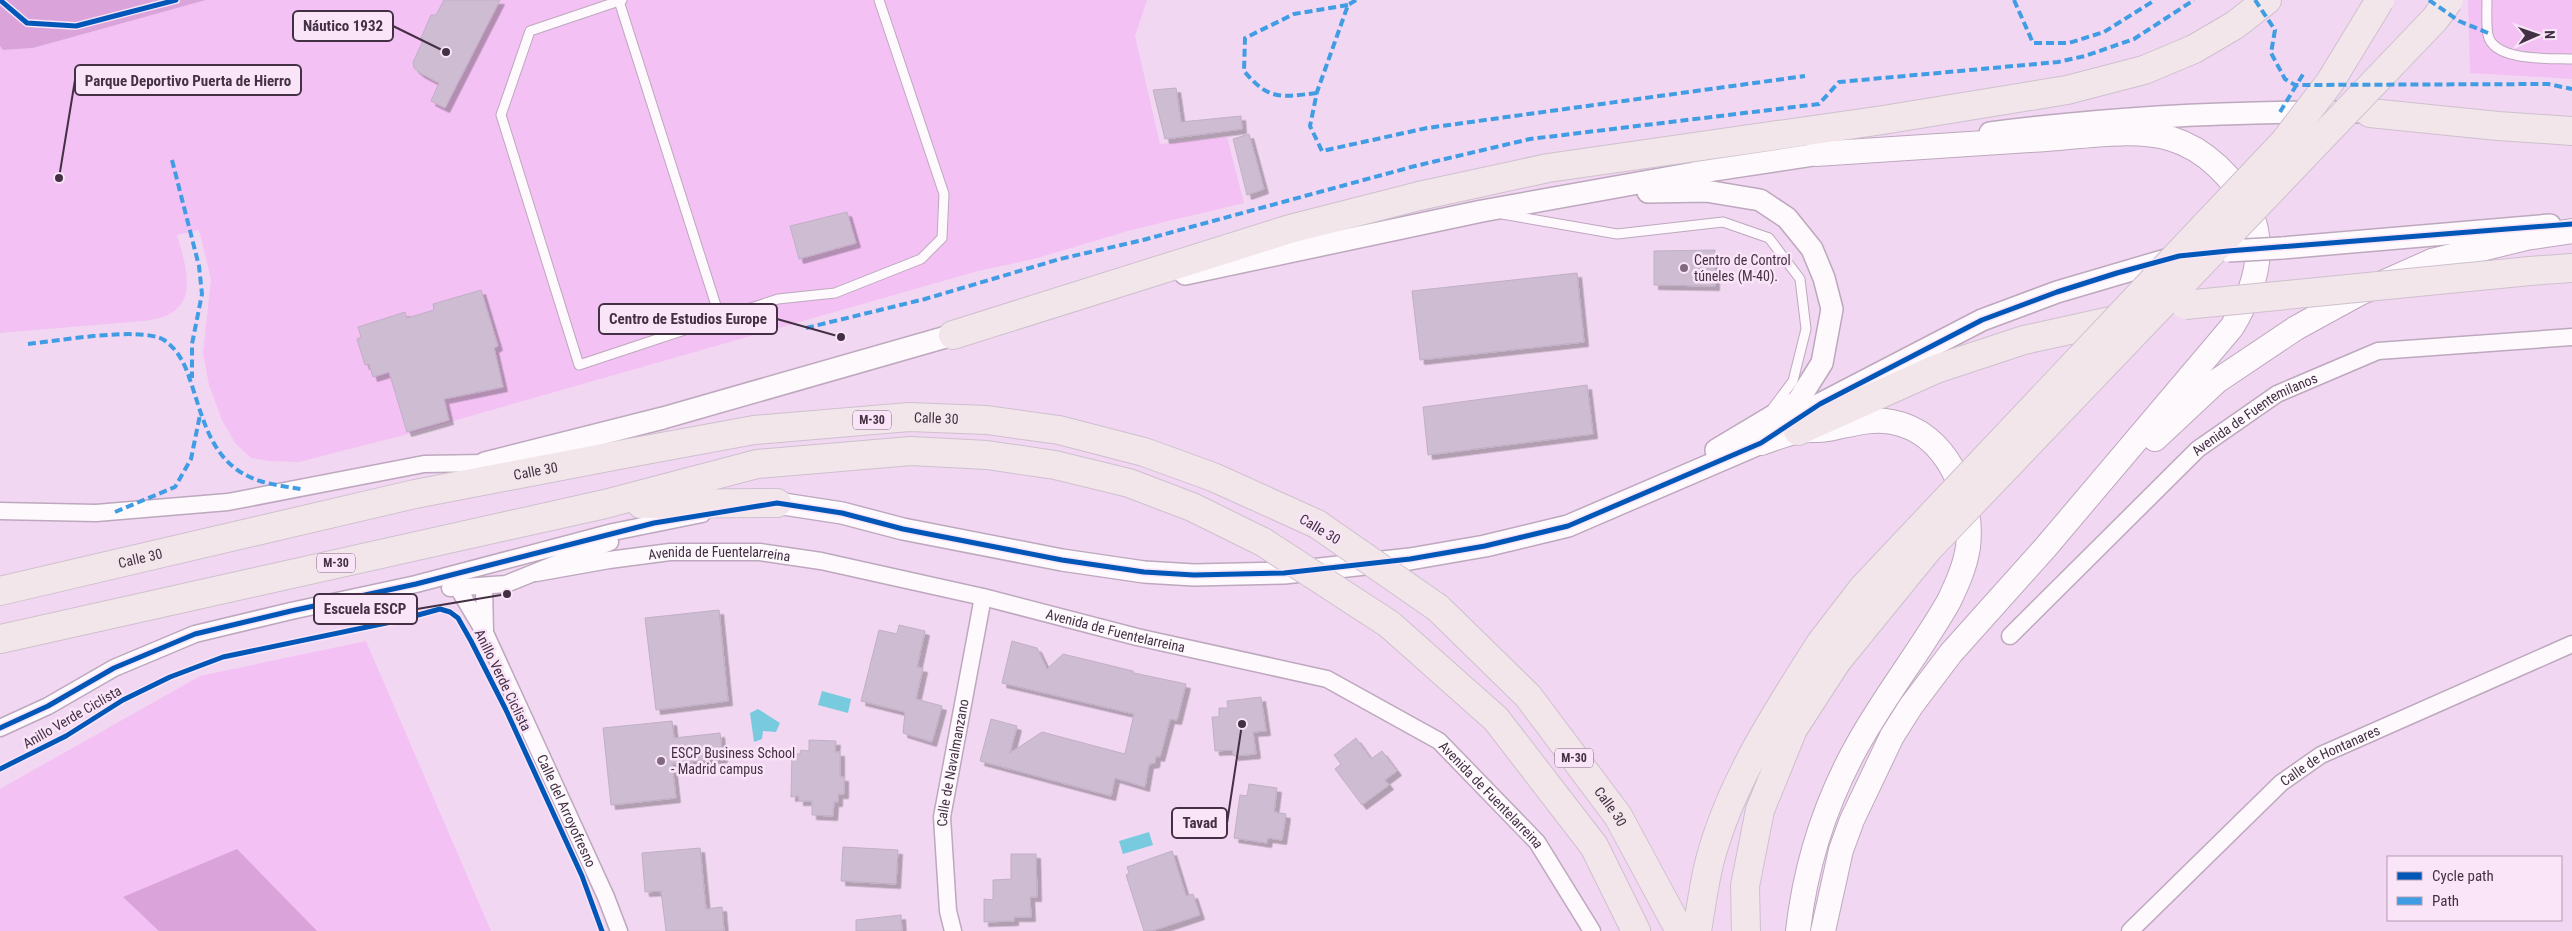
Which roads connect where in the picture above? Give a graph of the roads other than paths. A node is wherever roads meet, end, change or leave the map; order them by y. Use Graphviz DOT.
graph roads {
  1 [pos="879,0"];
  2 [pos="2267,0"];
  3 [pos="2380,0"];
  4 [pos="2449,0"];
  5 [pos="2487,0"];
  6 [pos="621,1"];
  7 [pos="2572,59"];
  8 [pos="2370,113"];
  9 [pos="2572,118"];
  10 [pos="2572,131"];
  11 [pos="1816,154"];
  12 [pos="1572,195"];
  13 [pos="1482,211"];
  14 [pos="2572,224"];
  15 [pos="2572,231"];
  16 [pos="2572,268"];
  17 [pos="720,318"];
  18 [pos="953,335"];
  19 [pos="2572,337"];
  20 [pos="1798,431"];
  21 [pos="1761,433"];
  22 [pos="485,463"];
  23 [pos="415,494"];
  24 [pos="777,503"];
  25 [pos="605,504"];
  26 [pos="0,511"];
  27 [pos="654,523"];
  28 [pos="2045,548"];
  29 [pos="536,573"];
  30 [pos="416,584"];
  31 [pos="484,587"];
  32 [pos="458,588"];
  33 [pos="0,591"];
  34 [pos="983,597"];
  35 [pos="486,635"];
  36 [pos="2010,636"];
  37 [pos="0,639"];
  38 [pos="2572,644"];
  39 [pos="1829,652"];
  40 [pos="0,728"];
  41 [pos="619,931"];
  42 [pos="954,931"];
  43 [pos="1592,931"];
  44 [pos="1636,931"];
  45 [pos="1680,931"];
  46 [pos="1697,931"];
  47 [pos="1746,931"];
  48 [pos="1798,931"];
  49 [pos="1823,931"];
  50 [pos="2130,931"];
  1 -- 17 [label="lane"];
  2 -- 18 [label="highway"];
  3 -- 39 [label="highway, bridge"];
  4 -- 39 [label="highway, bridge"];
  5 -- 7 [label="lane"];
  6 -- 17 [label="lane"];
  6 -- 17 [label="lane"];
  8 -- 9 [label="street"];
  8 -- 10 [label="highway"];
  8 -- 11 [label="street"];
  11 -- 12 [label="street"];
  11 -- 28 [label="main road"];
  12 -- 13 [label="street"];
  12 -- 21 [label="street"];
  13 -- 18 [label="street"];
  13 -- 21 [label="lane"];
  14 -- 21 [label="street, bridge"];
  15 -- 28 [label="main road"];
  16 -- 20 [label="highway, bridge"];
  18 -- 22 [label="street"];
  19 -- 36 [label="street, Avenida de Fuentemilanos"];
  20 -- 21 [label="main road"];
  20 -- 48 [label="main road"];
  21 -- 24 [label="street"];
  22 -- 23 [label="highway"];
  22 -- 26 [label="street"];
  23 -- 33 [label="highway, Calle 30 / M-30"];
  23 -- 45 [label="highway, Calle 30 / M-30, bridge"];
  24 -- 25 [label="highway"];
  24 -- 27 [label="street"];
  25 -- 37 [label="highway, M-30"];
  25 -- 44 [label="highway, M-30, bridge"];
  27 -- 29 [label="street, Avenida de Fuentelarreina"];
  27 -- 30 [label="street"];
  28 -- 49 [label="main road"];
  29 -- 31 [label="street, Avenida de Fuentelarreina"];
  29 -- 34 [label="street, Avenida de Fuentelarreina"];
  30 -- 32 [label="street, Avenida de Fuentelarreina"];
  30 -- 40 [label="street"];
  31 -- 32 [label="street, Avenida de Fuentelarreina"];
  31 -- 35 [label="street, Calle del Arroyofresno"];
  32 -- 35 [label="street, Calle del Arroyofresno"];
  34 -- 42 [label="street, Calle de Navalmanzano"];
  34 -- 43 [label="street, Avenida de Fuentelarreina"];
  35 -- 41 [label="street, Calle del Arroyofresno"];
  38 -- 50 [label="street, Calle de Hontanares"];
  39 -- 46 [label="highway"];
  39 -- 47 [label="highway"];
}
